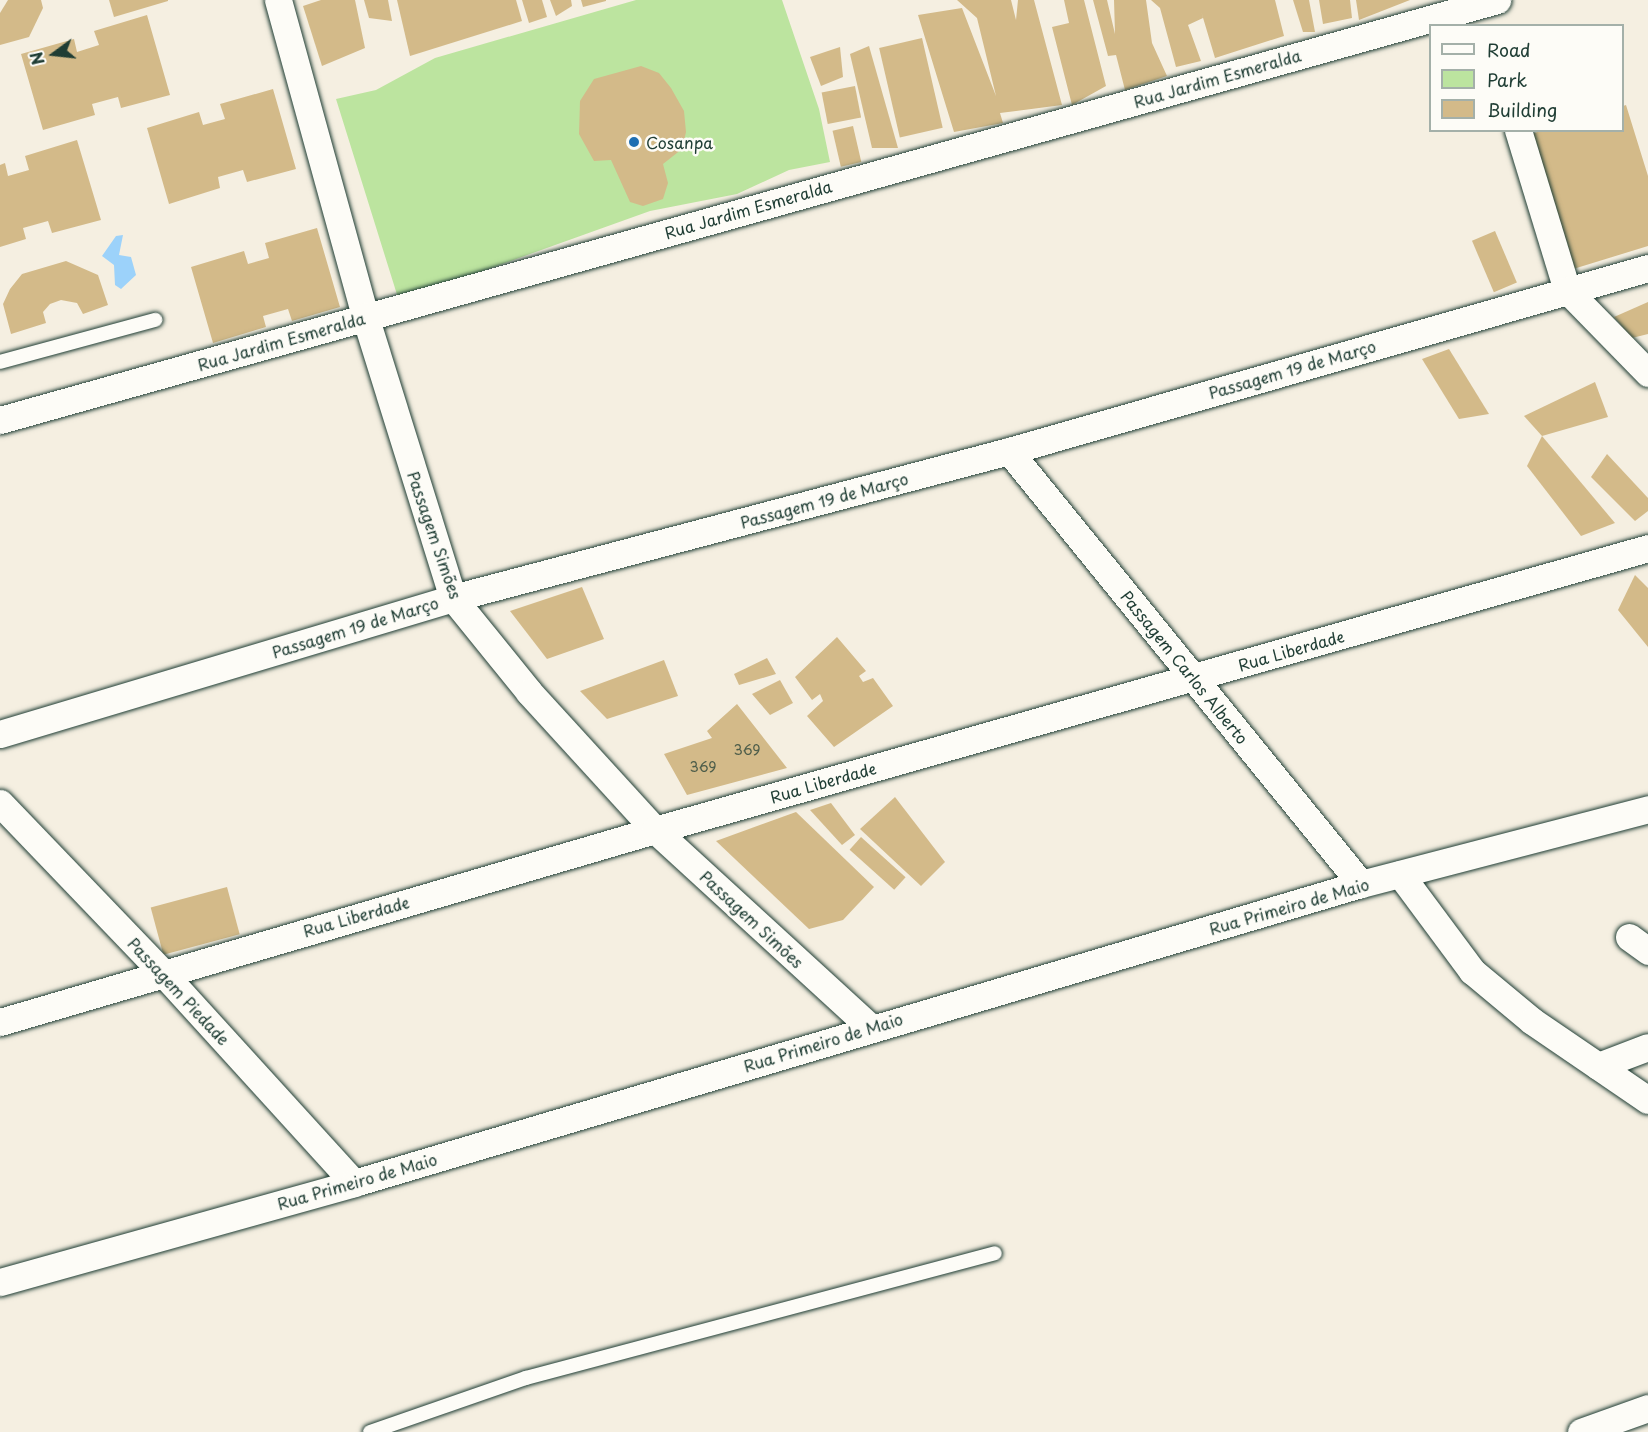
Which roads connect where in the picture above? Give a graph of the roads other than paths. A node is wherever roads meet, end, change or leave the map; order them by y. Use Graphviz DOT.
graph roads {
  1 [pos="278,0"];
  2 [pos="1485,8"];
  3 [pos="1519,132"];
  4 [pos="1648,268"];
  5 [pos="1567,290"];
  6 [pos="365,316"];
  7 [pos="155,320"];
  8 [pos="0,362"];
  9 [pos="1648,373"];
  10 [pos="0,420"];
  11 [pos="1009,450"];
  12 [pos="1648,548"];
  13 [pos="453,598"];
  14 [pos="1194,678"];
  15 [pos="0,734"];
  16 [pos="0,803"];
  17 [pos="1648,809"];
  18 [pos="655,830"];
  19 [pos="1400,874"];
  20 [pos="1361,884"];
  21 [pos="162,972"];
  22 [pos="0,1022"];
  23 [pos="871,1028"];
  24 [pos="1648,1047"];
  25 [pos="1598,1066"];
  26 [pos="1648,1100"];
  27 [pos="354,1183"];
  28 [pos="995,1253"];
  29 [pos="0,1282"];
  30 [pos="1648,1408"];
  31 [pos="370,1432"];
  32 [pos="1581,1432"];
  1 -- 6 [label="street, Passagem Simões"];
  2 -- 6 [label="street, Rua Jardim Esmeralda"];
  3 -- 5 [label="street"];
  4 -- 5 [label="street, Passagem 19 de Março"];
  5 -- 9 [label="street"];
  5 -- 11 [label="street, Passagem 19 de Março"];
  6 -- 10 [label="street, Rua Jardim Esmeralda"];
  6 -- 13 [label="street, Passagem Simões"];
  7 -- 8 [label="lane"];
  11 -- 13 [label="street, Passagem 19 de Março"];
  11 -- 14 [label="street, Passagem Carlos Alberto"];
  12 -- 14 [label="street, Rua Liberdade"];
  13 -- 15 [label="street, Passagem 19 de Março"];
  13 -- 18 [label="street, Passagem Simões"];
  14 -- 18 [label="street, Rua Liberdade"];
  14 -- 20 [label="street, Passagem Carlos Alberto"];
  16 -- 21 [label="street, Passagem Piedade"];
  17 -- 19 [label="street, Rua Primeiro de Maio"];
  18 -- 21 [label="street, Rua Liberdade"];
  18 -- 23 [label="street, Passagem Simões"];
  19 -- 20 [label="street, Rua Primeiro de Maio"];
  19 -- 25 [label="street"];
  20 -- 23 [label="street, Rua Primeiro de Maio"];
  21 -- 22 [label="street, Rua Liberdade"];
  21 -- 27 [label="street, Passagem Piedade"];
  23 -- 27 [label="street, Rua Primeiro de Maio"];
  24 -- 25 [label="street"];
  25 -- 26 [label="street"];
  27 -- 29 [label="street, Rua Primeiro de Maio"];
  28 -- 31 [label="lane"];
  30 -- 32 [label="street"];
}
